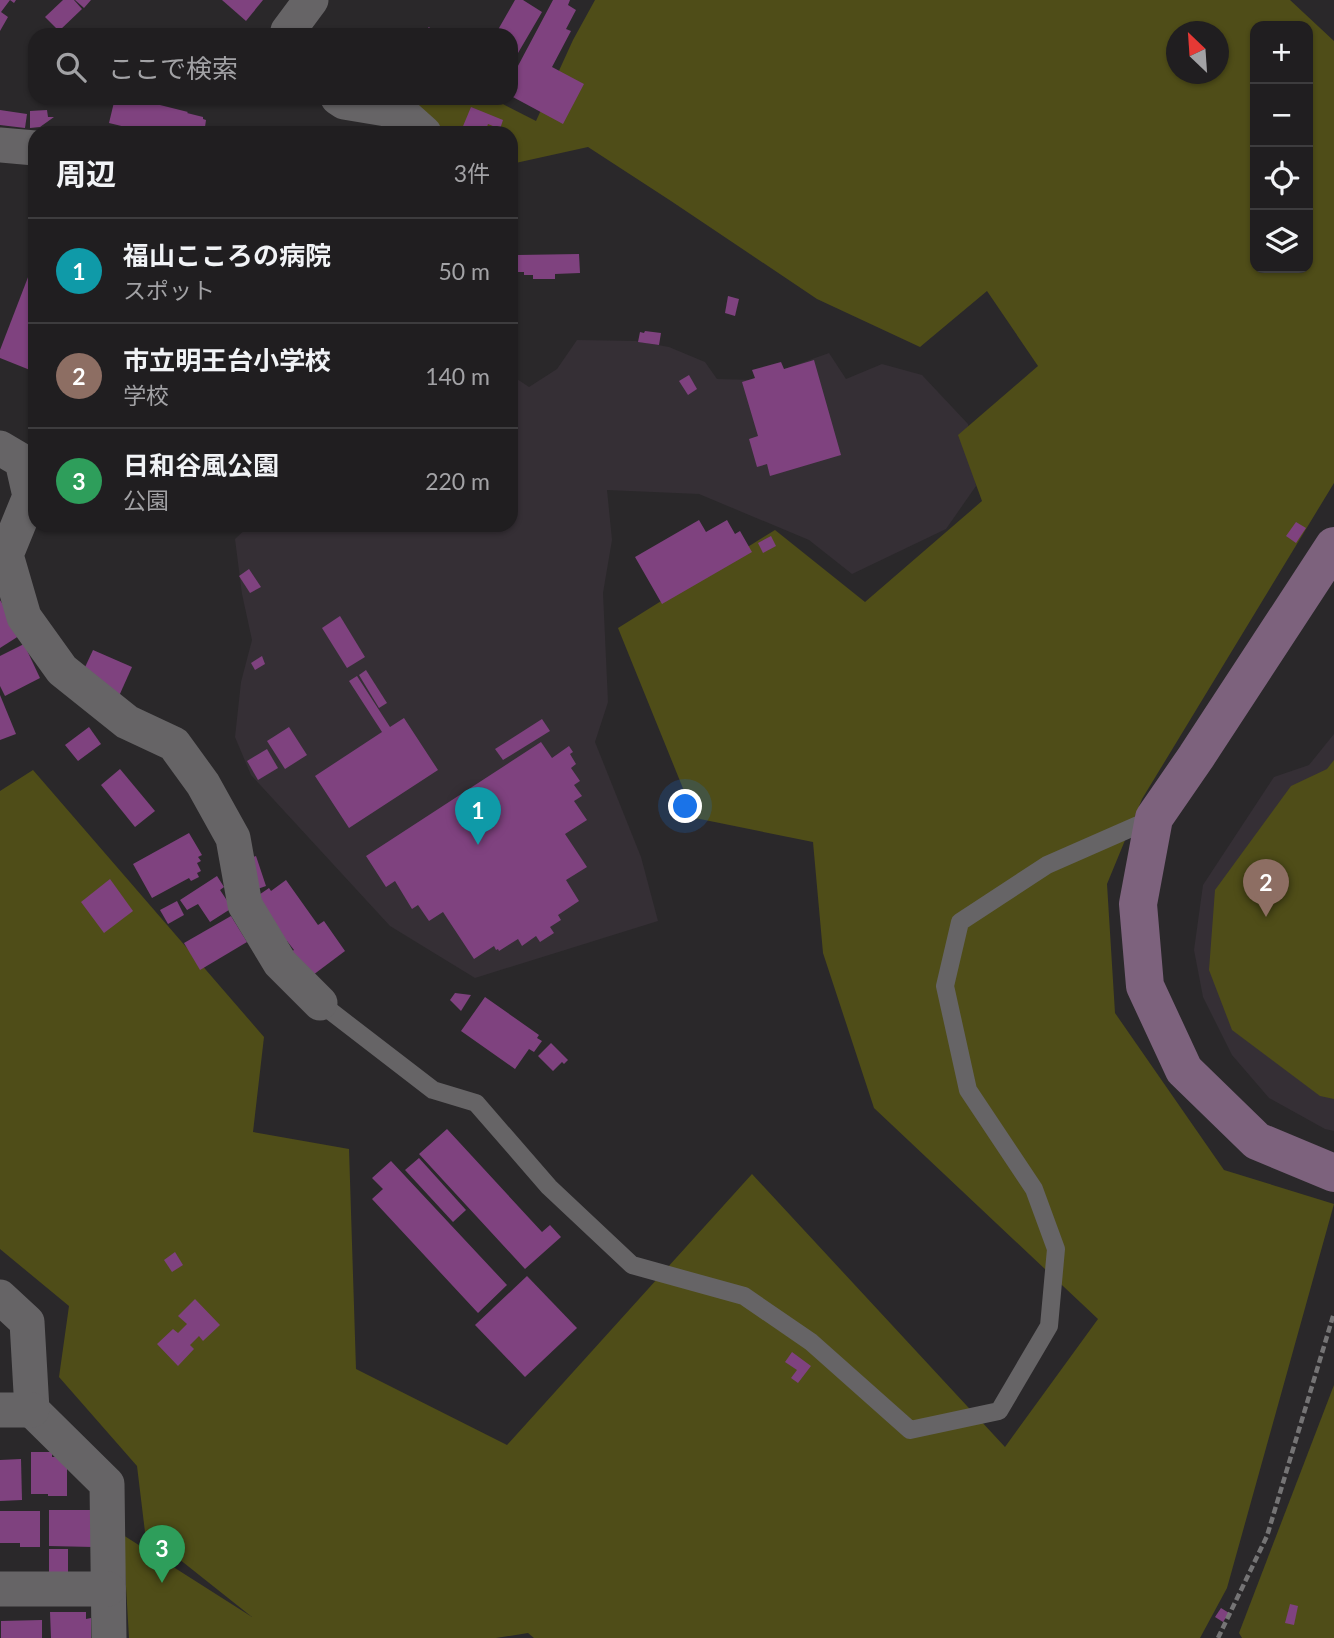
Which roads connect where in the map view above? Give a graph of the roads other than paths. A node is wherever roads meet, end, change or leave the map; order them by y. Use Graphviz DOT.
graph roads {
  1 [pos="311,0"];
  2 [pos="290,28"];
  3 [pos="362,105"];
  4 [pos="416,126"];
  5 [pos="0,448"];
  6 [pos="28,487"];
  7 [pos="28,501"];
  8 [pos="1334,546"];
  9 [pos="1154,818"];
  10 [pos="320,1003"];
  11 [pos="1334,1173"];
  12 [pos="0,1297"];
  13 [pos="16,1410"];
  14 [pos="0,1589"];
  15 [pos="108,1589"];
  16 [pos="109,1638"];
  1 -- 2 [label="street"];
  3 -- 4 [label="street"];
  5 -- 6 [label="street"];
  7 -- 10 [label="street"];
  8 -- 9 [label="street"];
  9 -- 10 [label="lane"];
  9 -- 11 [label="street"];
  12 -- 13 [label="street"];
  13 -- 15 [label="street"];
  14 -- 15 [label="street"];
  15 -- 16 [label="street"];
}
